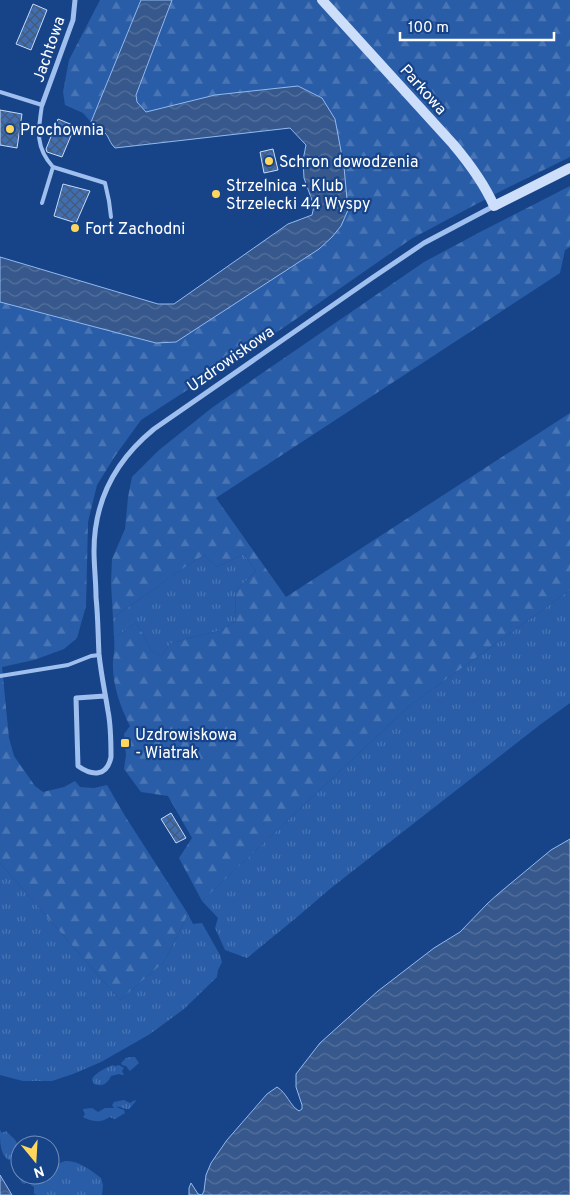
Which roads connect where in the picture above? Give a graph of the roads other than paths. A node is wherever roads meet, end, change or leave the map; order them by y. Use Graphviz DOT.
graph roads {
  1 [pos="75,0"];
  2 [pos="322,0"];
  3 [pos="0,92"];
  4 [pos="42,105"];
  5 [pos="53,167"];
  6 [pos="570,168"];
  7 [pos="42,202"];
  8 [pos="494,206"];
  9 [pos="111,217"];
  10 [pos="99,655"];
  11 [pos="0,676"];
  12 [pos="105,696"];
  1 -- 4 [label="street, Jachtowa"];
  2 -- 8 [label="street, Parkowa"];
  3 -- 4 [label="lane"];
  4 -- 5 [label="lane"];
  5 -- 7 [label="lane"];
  5 -- 9 [label="lane"];
  6 -- 8 [label="street, Uzdrowiskowa"];
  8 -- 10 [label="street, Uzdrowiskowa"];
  10 -- 11 [label="lane"];
  10 -- 12 [label="street, Uzdrowiskowa"];
  12 -- 12 [label="street, Uzdrowiskowa"];
}
